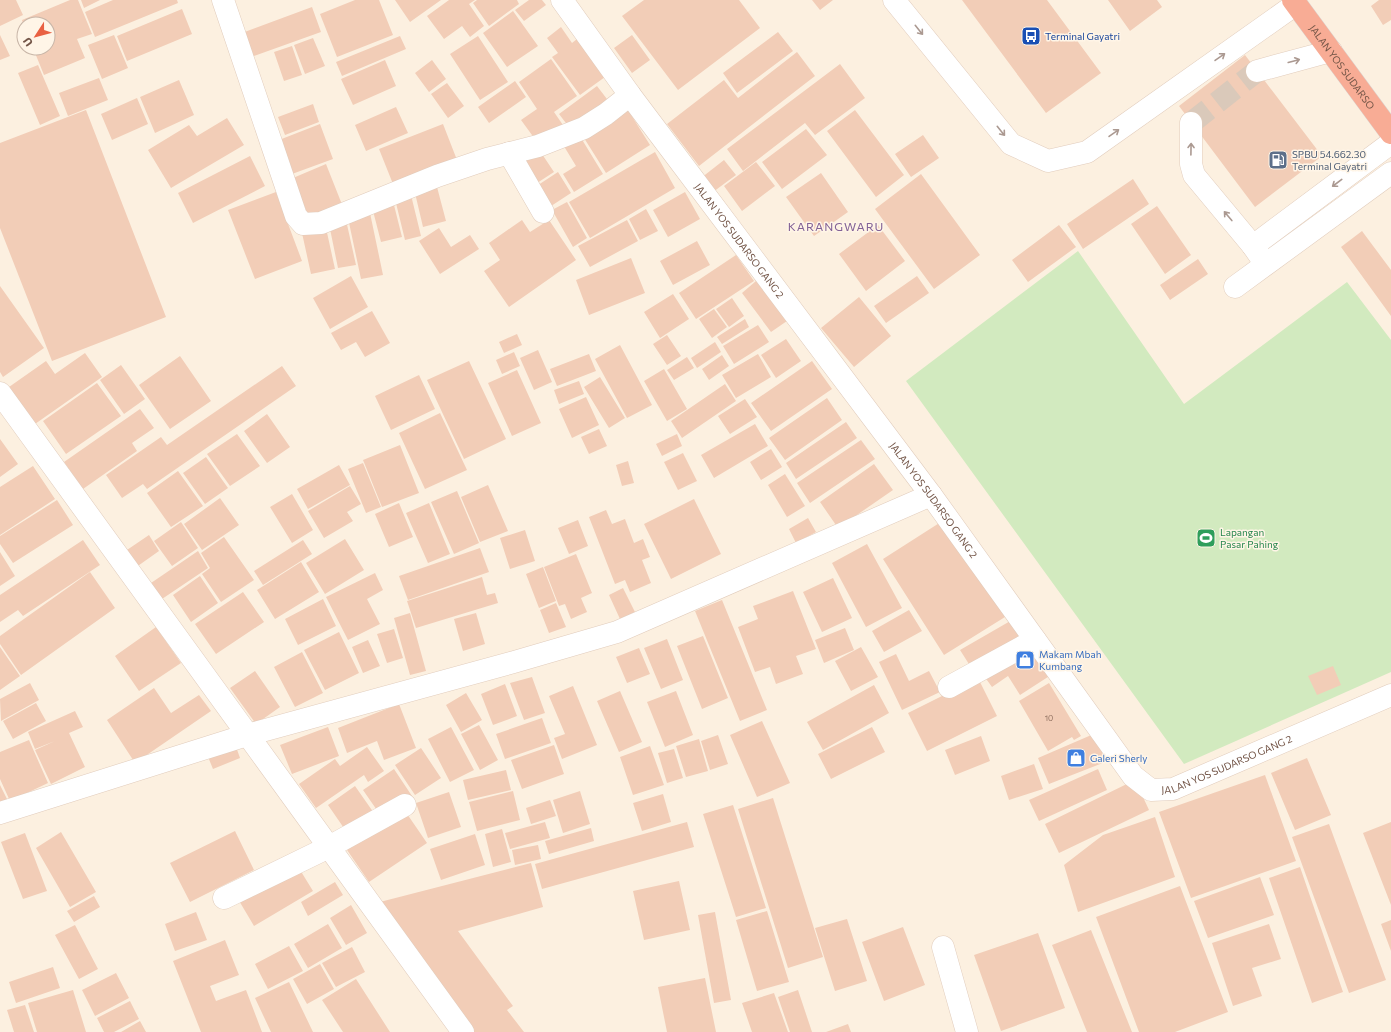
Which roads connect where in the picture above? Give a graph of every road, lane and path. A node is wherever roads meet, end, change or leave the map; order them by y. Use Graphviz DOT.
graph roads {
  1 [pos="223,0"];
  2 [pos="562,0"];
  3 [pos="894,0"];
  4 [pos="1294,2"];
  5 [pos="1331,51"];
  6 [pos="1257,71"];
  7 [pos="630,95"];
  8 [pos="1191,123"];
  9 [pos="1391,133"];
  10 [pos="1391,143"];
  11 [pos="509,153"];
  12 [pos="1391,173"];
  13 [pos="543,212"];
  14 [pos="1253,246"];
  15 [pos="1266,265"];
  16 [pos="1235,287"];
  17 [pos="0,393"];
  18 [pos="931,495"];
  19 [pos="1035,640"];
  20 [pos="949,687"];
  21 [pos="1391,695"];
  22 [pos="247,735"];
  23 [pos="405,805"];
  24 [pos="0,813"];
  25 [pos="329,847"];
  26 [pos="224,898"];
  27 [pos="943,946"];
  28 [pos="463,1032"];
  29 [pos="967,1032"];
  1 -- 11 [label="street"];
  2 -- 7 [label="street, JALAN YOS SUDARSO GANG 2"];
  3 -- 4 [label="street, one-way"];
  4 -- 5 [label="highway, JALAN YOS SUDARSO"];
  6 -- 5 [label="street, one-way"];
  5 -- 9 [label="highway, JALAN YOS SUDARSO"];
  7 -- 11 [label="street"];
  7 -- 18 [label="street, JALAN YOS SUDARSO GANG 2"];
  14 -- 8 [label="street, one-way"];
  10 -- 14 [label="street, one-way"];
  11 -- 13 [label="street"];
  12 -- 15 [label="street"];
  14 -- 15 [label="street"];
  15 -- 16 [label="street"];
  17 -- 22 [label="street"];
  18 -- 19 [label="street, JALAN YOS SUDARSO GANG 2"];
  18 -- 22 [label="street"];
  19 -- 20 [label="street"];
  19 -- 21 [label="street, JALAN YOS SUDARSO GANG 2"];
  22 -- 24 [label="street"];
  22 -- 25 [label="street"];
  23 -- 25 [label="street"];
  25 -- 26 [label="street"];
  25 -- 28 [label="street"];
  27 -- 29 [label="street"];
}
